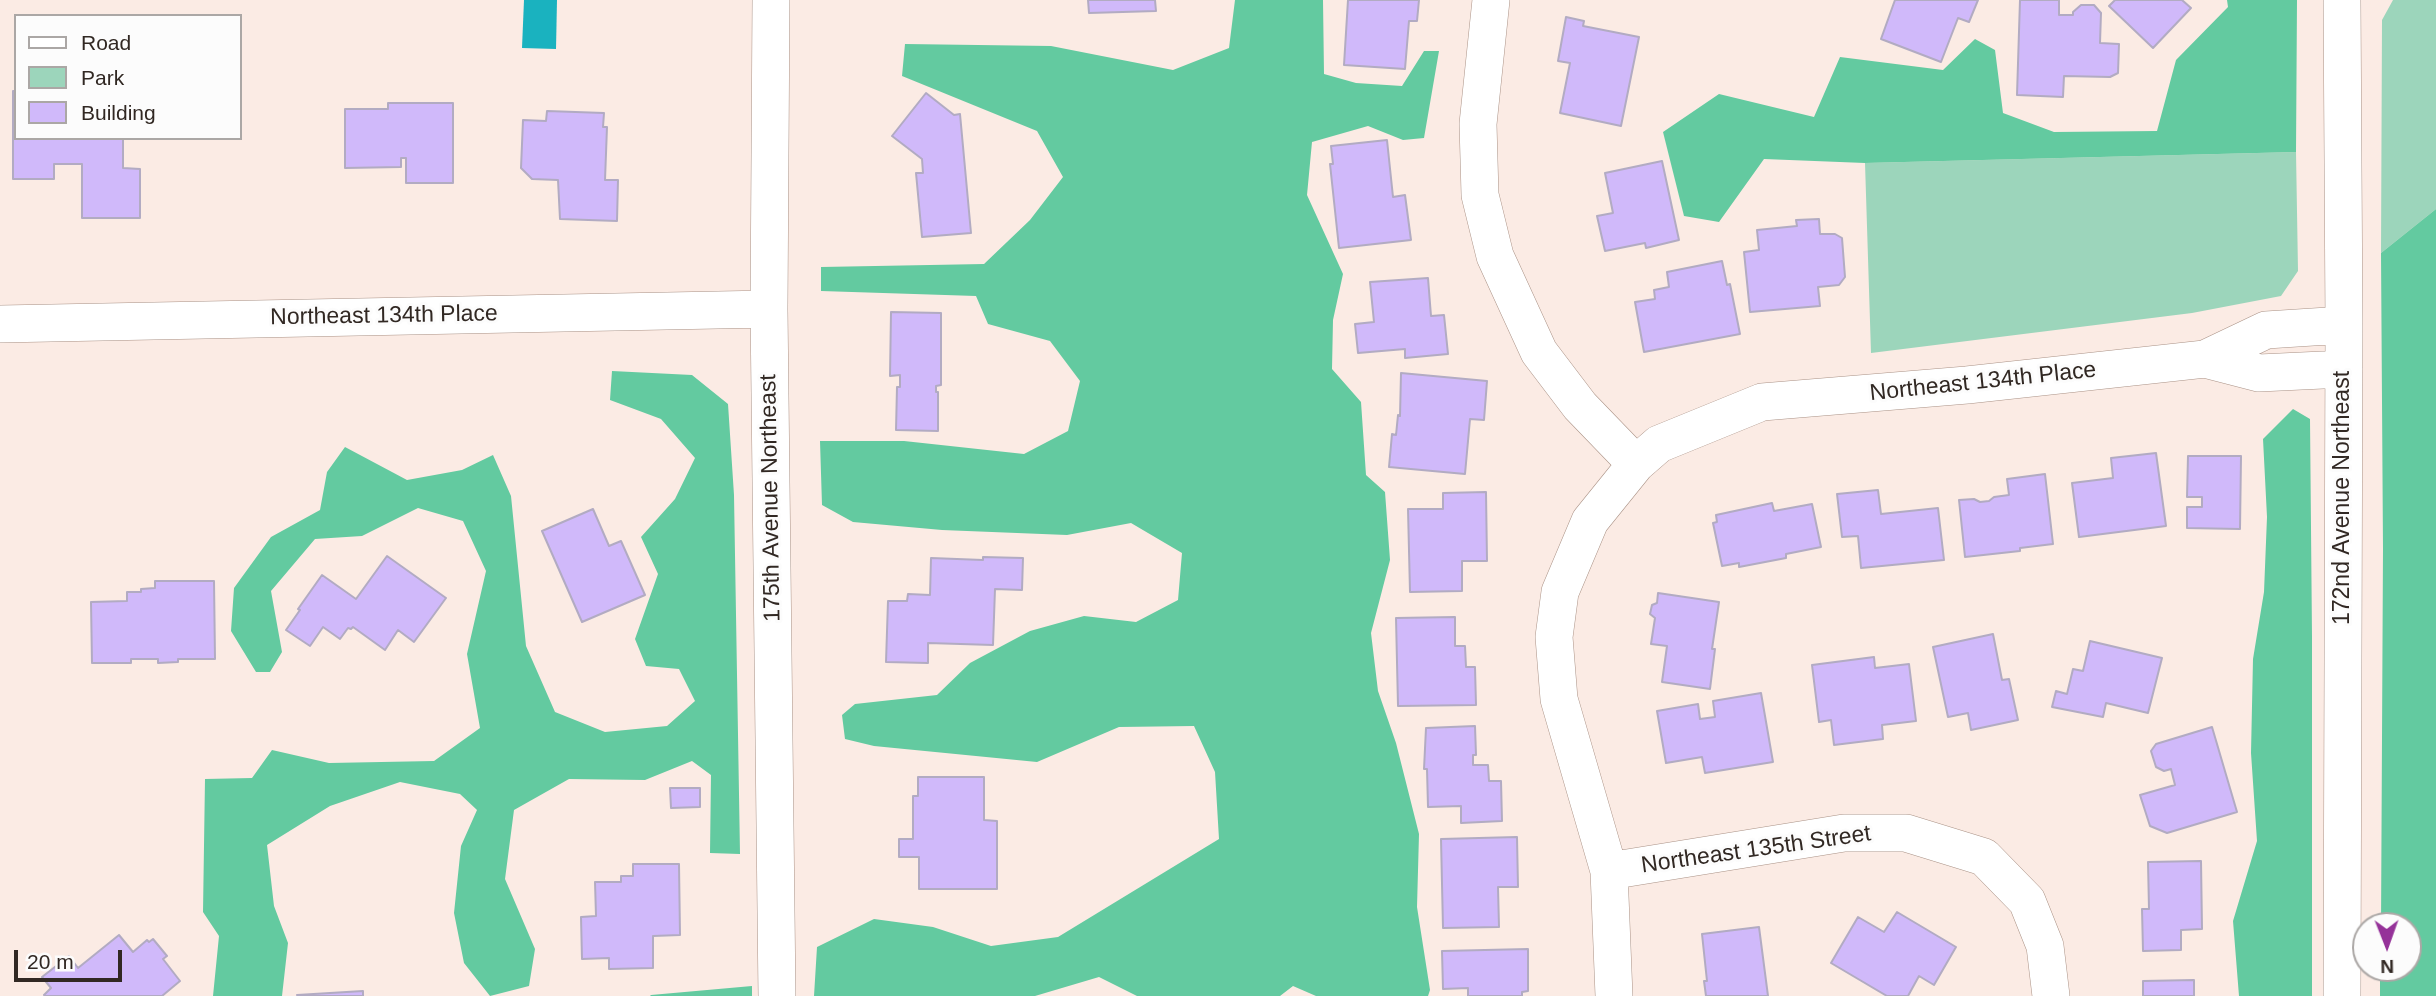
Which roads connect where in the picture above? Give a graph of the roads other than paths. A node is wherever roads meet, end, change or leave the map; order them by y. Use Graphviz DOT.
graph roads {
  1 [pos="771,0"];
  2 [pos="1491,0"];
  3 [pos="2342,0"];
  4 [pos="769,309"];
  5 [pos="0,324"];
  6 [pos="2344,325"];
  7 [pos="2205,359"];
  8 [pos="2344,369"];
  9 [pos="1636,464"];
  10 [pos="1609,871"];
  11 [pos="777,996"];
  12 [pos="1614,996"];
  13 [pos="2051,996"];
  14 [pos="2342,996"];
  1 -- 4 [label="street, 175th Avenue Northeast"];
  2 -- 9 [label="street"];
  3 -- 6 [label="street, 172nd Avenue Northeast"];
  4 -- 5 [label="street, Northeast 134th Place"];
  4 -- 11 [label="street, 175th Avenue Northeast"];
  6 -- 7 [label="street"];
  6 -- 8 [label="street, 172nd Avenue Northeast"];
  7 -- 8 [label="street, Northeast 134th Place"];
  7 -- 9 [label="street, Northeast 134th Place"];
  8 -- 14 [label="street, 172nd Avenue Northeast"];
  9 -- 10 [label="street, Northeast 134th Place"];
  10 -- 12 [label="street, Northeast 134th Place"];
  10 -- 13 [label="street, Northeast 135th Street"];
}
